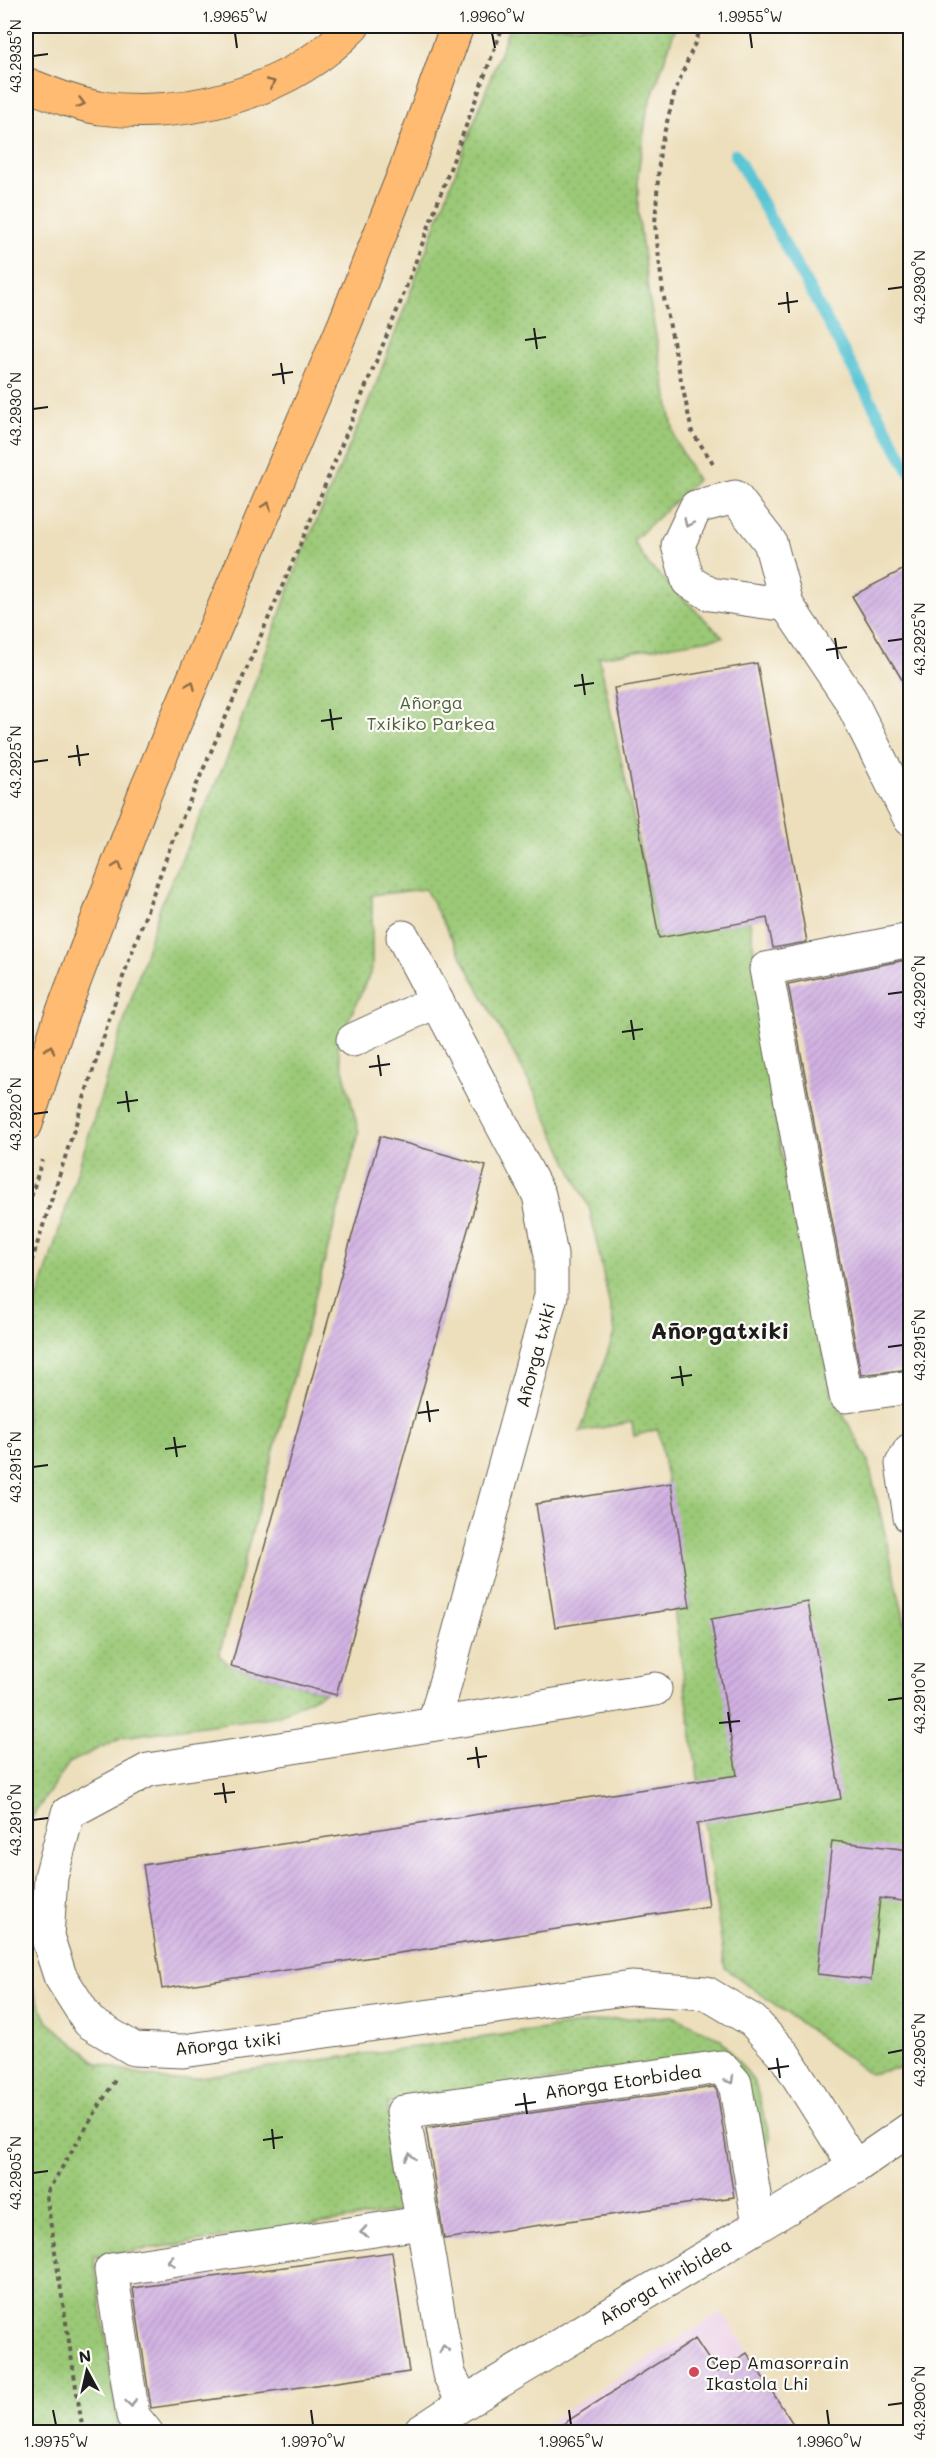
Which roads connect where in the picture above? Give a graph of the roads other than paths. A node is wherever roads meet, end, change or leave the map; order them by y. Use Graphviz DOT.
graph roads {
  1 [pos="353,26"];
  2 [pos="457,26"];
  3 [pos="26,84"];
  4 [pos="787,605"];
  5 [pos="910,819"];
  6 [pos="403,937"];
  7 [pos="910,940"];
  8 [pos="437,1001"];
  9 [pos="352,1040"];
  10 [pos="26,1124"];
  11 [pos="910,1387"];
  12 [pos="910,1450"];
  13 [pos="910,1517"];
  14 [pos="655,1689"];
  15 [pos="434,1724"];
  16 [pos="910,2129"];
  17 [pos="855,2167"];
  18 [pos="422,2223"];
  19 [pos="759,2224"];
  20 [pos="464,2403"];
  21 [pos="146,2433"];
  22 [pos="420,2433"];
  3 -- 1 [label="main road, one-way"];
  10 -- 2 [label="main road, one-way"];
  4 -- 4 [label="street, one-way"];
  4 -- 5 [label="street"];
  6 -- 8 [label="street, Añorga txiki"];
  7 -- 11 [label="street"];
  8 -- 9 [label="street"];
  8 -- 15 [label="street, Añorga txiki"];
  12 -- 13 [label="street"];
  14 -- 15 [label="street, Añorga txiki"];
  15 -- 17 [label="street, Añorga txiki"];
  16 -- 17 [label="street, Añorga hiribidea"];
  17 -- 19 [label="street, Añorga hiribidea"];
  18 -- 19 [label="street, Añorga Etorbidea, one-way"];
  20 -- 18 [label="street, Añorga Etorbidea, one-way"];
  18 -- 21 [label="street, one-way"];
  19 -- 20 [label="street, Añorga hiribidea"];
  20 -- 22 [label="street, Añorga hiribidea"];
}
